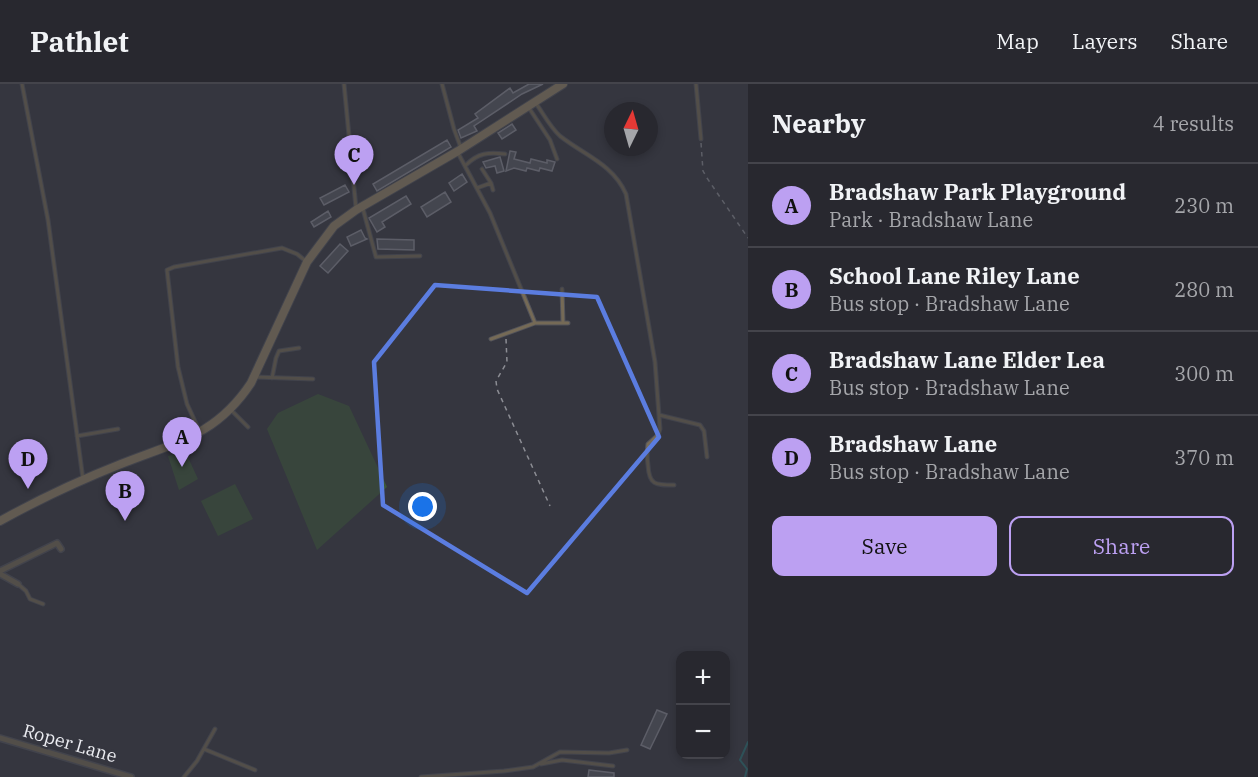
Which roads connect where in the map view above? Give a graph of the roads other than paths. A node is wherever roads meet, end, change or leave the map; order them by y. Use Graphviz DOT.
graph roads {
  1 [pos="22,84"];
  2 [pos="344,84"];
  3 [pos="442,84"];
  4 [pos="563,84"];
  5 [pos="696,84"];
  6 [pos="532,104"];
  7 [pos="700,139"];
  8 [pos="459,150"];
  9 [pos="505,154"];
  10 [pos="557,159"];
  11 [pos="465,165"];
  12 [pos="482,169"];
  13 [pos="491,183"];
  14 [pos="477,188"];
  15 [pos="493,190"];
  16 [pos="359,208"];
  17 [pos="420,256"];
  18 [pos="307,262"];
  19 [pos="562,289"];
  20 [pos="535,323"];
  21 [pos="491,339"];
  22 [pos="299,348"];
  23 [pos="254,377"];
  24 [pos="272,378"];
  25 [pos="313,379"];
  26 [pos="231,409"];
  27 [pos="658,414"];
  28 [pos="248,427"];
  29 [pos="118,429"];
  30 [pos="200,432"];
  31 [pos="77,436"];
  32 [pos="707,457"];
  33 [pos="83,481"];
  34 [pos="674,485"];
  35 [pos="0,521"];
  36 [pos="61,549"];
  37 [pos="0,573"];
  38 [pos="18,585"];
  39 [pos="43,604"];
  40 [pos="216,729"];
  41 [pos="0,738"];
  42 [pos="204,748"];
  43 [pos="627,750"];
  44 [pos="537,764"];
  45 [pos="613,766"];
  46 [pos="255,770"];
  47 [pos="131,777"];
  48 [pos="184,777"];
  49 [pos="421,777"];
  1 -- 31 [label="lane"];
  2 -- 16 [label="lane"];
  3 -- 8 [label="lane"];
  4 -- 6 [label="street"];
  5 -- 7 [label="lane"];
  6 -- 8 [label="street"];
  6 -- 10 [label="lane"];
  6 -- 27 [label="lane"];
  8 -- 11 [label="lane"];
  8 -- 16 [label="street"];
  9 -- 11 [label="lane"];
  11 -- 14 [label="lane"];
  12 -- 13 [label="lane"];
  13 -- 14 [label="lane"];
  13 -- 15 [label="lane"];
  14 -- 20 [label="lane"];
  16 -- 17 [label="lane"];
  16 -- 18 [label="street"];
  18 -- 23 [label="street"];
  18 -- 30 [label="lane"];
  19 -- 20 [label="lane"];
  20 -- 21 [label="lane"];
  22 -- 24 [label="lane"];
  23 -- 24 [label="lane"];
  23 -- 26 [label="street"];
  24 -- 25 [label="lane"];
  26 -- 28 [label="lane"];
  26 -- 30 [label="street"];
  27 -- 32 [label="lane"];
  27 -- 34 [label="lane"];
  29 -- 31 [label="lane"];
  30 -- 33 [label="street"];
  31 -- 33 [label="lane"];
  33 -- 35 [label="street"];
  36 -- 37 [label="street"];
  37 -- 38 [label="street"];
  38 -- 39 [label="lane"];
  40 -- 42 [label="lane"];
  41 -- 47 [label="street, Roper Lane"];
  42 -- 46 [label="lane"];
  42 -- 48 [label="lane"];
  43 -- 44 [label="lane"];
  44 -- 45 [label="lane"];
  44 -- 49 [label="lane"];
}
